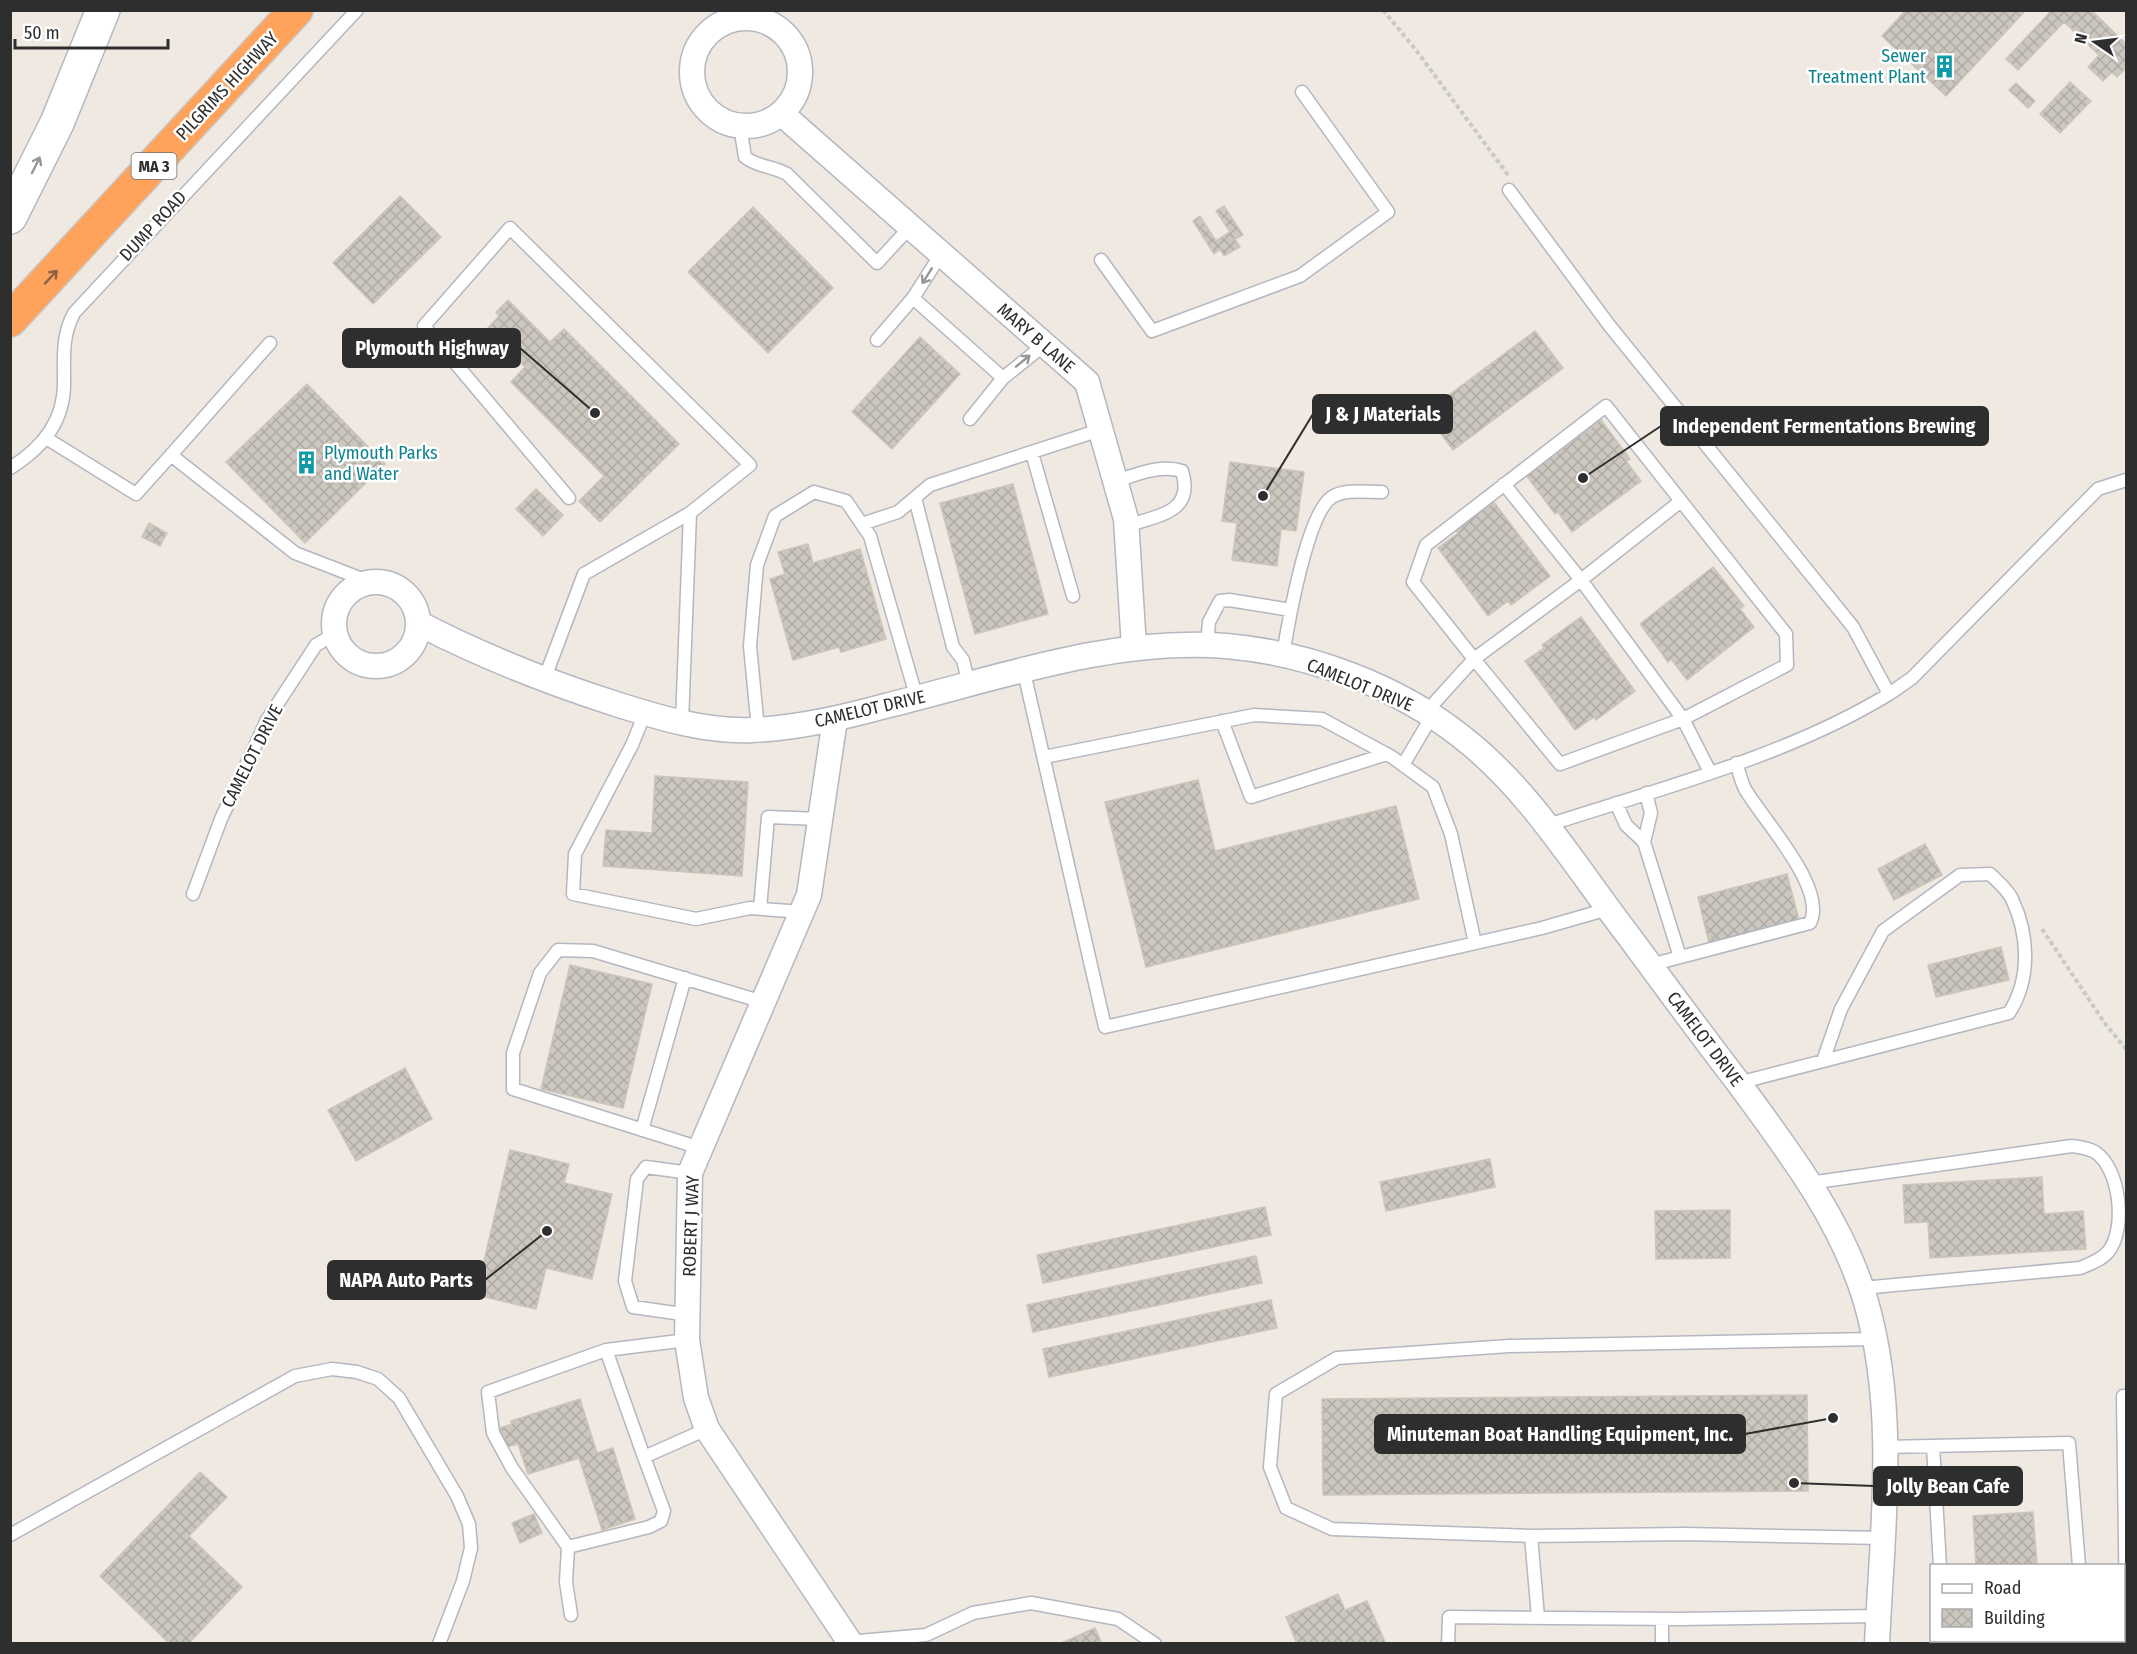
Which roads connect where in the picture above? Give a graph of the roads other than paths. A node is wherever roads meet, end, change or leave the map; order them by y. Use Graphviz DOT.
graph roads {
  1 [pos="103,10"];
  2 [pos="296,10"];
  3 [pos="357,10"];
  4 [pos="1302,92"];
  5 [pos="782,114"];
  6 [pos="740,126"];
  7 [pos="1509,190"];
  8 [pos="10,217"];
  9 [pos="910,227"];
  10 [pos="941,254"];
  11 [pos="1101,260"];
  12 [pos="914,298"];
  13 [pos="10,320"];
  14 [pos="877,340"];
  15 [pos="270,343"];
  16 [pos="1044,345"];
  17 [pos="1003,378"];
  18 [pos="970,419"];
  19 [pos="1100,430"];
  20 [pos="46,438"];
  21 [pos="1032,453"];
  22 [pos="171,454"];
  23 [pos="10,468"];
  24 [pos="2127,480"];
  25 [pos="1116,481"];
  26 [pos="1504,484"];
  27 [pos="1382,492"];
  28 [pos="569,498"];
  29 [pos="915,498"];
  30 [pos="1681,501"];
  31 [pos="690,513"];
  32 [pos="862,524"];
  33 [pos="1127,526"];
  34 [pos="1581,580"];
  35 [pos="370,582"];
  36 [pos="1073,596"];
  37 [pos="1291,610"];
  38 [pos="418,623"];
  39 [pos="335,634"];
  40 [pos="1207,645"];
  41 [pos="1134,648"];
  42 [pos="1283,655"];
  43 [pos="1474,659"];
  44 [pos="1024,672"];
  45 [pos="544,680"];
  46 [pos="969,686"];
  47 [pos="1889,694"];
  48 [pos="917,699"];
  49 [pos="645,713"];
  50 [pos="1429,714"];
  51 [pos="835,719"];
  52 [pos="1683,719"];
  53 [pos="1222,721"];
  54 [pos="682,722"];
  55 [pos="758,729"];
  56 [pos="1387,754"];
  57 [pos="1044,757"];
  58 [pos="1736,763"];
  59 [pos="1403,765"];
  60 [pos="1710,772"];
  61 [pos="1646,793"];
  62 [pos="1616,802"];
  63 [pos="820,819"];
  64 [pos="1545,826"];
  65 [pos="1644,842"];
  66 [pos="193,894"];
  67 [pos="759,909"];
  68 [pos="1608,909"];
  69 [pos="802,912"];
  70 [pos="1475,943"];
  71 [pos="1680,957"];
  72 [pos="1650,965"];
  73 [pos="685,978"];
  74 [pos="764,1002"];
  75 [pos="1823,1061"];
  76 [pos="1738,1083"];
  77 [pos="642,1130"];
  78 [pos="700,1148"];
  79 [pos="690,1173"];
  80 [pos="1809,1183"];
  81 [pos="1862,1288"];
  82 [pos="689,1315"];
  83 [pos="1876,1339"];
  84 [pos="687,1340"];
  85 [pos="606,1350"];
  86 [pos="2127,1396"];
  87 [pos="707,1429"];
  88 [pos="1933,1446"];
  89 [pos="1885,1447"];
  90 [pos="644,1457"];
  91 [pos="10,1535"];
  92 [pos="1532,1536"];
  93 [pos="1882,1538"];
  94 [pos="568,1547"];
  95 [pos="1940,1564"];
  96 [pos="2079,1564"];
  97 [pos="2127,1614"];
  98 [pos="571,1615"];
  99 [pos="1878,1616"];
  100 [pos="1538,1617"];
  101 [pos="1662,1619"];
  102 [pos="848,1642"];
  103 [pos="439,1644"];
  104 [pos="1155,1644"];
  105 [pos="1448,1644"];
  106 [pos="1662,1644"];
  107 [pos="1877,1644"];
  8 -- 1 [label="main road, one-way"];
  13 -- 2 [label="highway, PILGRIMS HIGHWAY / MA 3, one-way"];
  3 -- 20 [label="lane, DUMP ROAD"];
  4 -- 11 [label="lane"];
  5 -- 6 [label="street"];
  5 -- 6 [label="street"];
  5 -- 9 [label="street, MARY B LANE"];
  6 -- 9 [label="lane"];
  7 -- 47 [label="lane"];
  9 -- 10 [label="street, MARY B LANE"];
  10 -- 12 [label="lane, one-way"];
  10 -- 16 [label="street, MARY B LANE"];
  12 -- 14 [label="lane"];
  12 -- 17 [label="lane"];
  15 -- 22 [label="lane"];
  17 -- 16 [label="lane, one-way"];
  16 -- 19 [label="street, MARY B LANE"];
  17 -- 18 [label="lane"];
  19 -- 21 [label="lane"];
  19 -- 25 [label="street, MARY B LANE"];
  20 -- 22 [label="lane"];
  20 -- 23 [label="lane, DUMP ROAD"];
  21 -- 29 [label="lane"];
  21 -- 36 [label="lane"];
  22 -- 35 [label="lane"];
  24 -- 47 [label="lane"];
  25 -- 33 [label="street, MARY B LANE"];
  25 -- 33 [label="lane"];
  26 -- 30 [label="lane"];
  26 -- 34 [label="lane"];
  26 -- 43 [label="lane"];
  27 -- 37 [label="lane"];
  28 -- 31 [label="lane"];
  29 -- 32 [label="lane"];
  29 -- 46 [label="lane"];
  30 -- 34 [label="lane"];
  30 -- 52 [label="lane"];
  31 -- 45 [label="lane"];
  31 -- 54 [label="lane"];
  32 -- 48 [label="lane"];
  32 -- 55 [label="lane"];
  33 -- 41 [label="street, MARY B LANE"];
  34 -- 43 [label="lane"];
  34 -- 52 [label="lane"];
  35 -- 38 [label="street"];
  35 -- 39 [label="street"];
  37 -- 40 [label="lane"];
  37 -- 42 [label="lane"];
  38 -- 39 [label="street"];
  38 -- 45 [label="street, CAMELOT DRIVE"];
  39 -- 66 [label="lane, CAMELOT DRIVE"];
  40 -- 41 [label="street, CAMELOT DRIVE"];
  40 -- 42 [label="street, CAMELOT DRIVE"];
  41 -- 44 [label="street, CAMELOT DRIVE"];
  42 -- 50 [label="street, CAMELOT DRIVE"];
  43 -- 50 [label="lane"];
  43 -- 52 [label="lane"];
  44 -- 46 [label="street, CAMELOT DRIVE"];
  44 -- 57 [label="lane"];
  45 -- 49 [label="street, CAMELOT DRIVE"];
  46 -- 48 [label="street, CAMELOT DRIVE"];
  47 -- 58 [label="lane"];
  48 -- 51 [label="street, CAMELOT DRIVE"];
  49 -- 54 [label="street, CAMELOT DRIVE"];
  49 -- 67 [label="lane"];
  50 -- 59 [label="lane"];
  50 -- 64 [label="street, CAMELOT DRIVE"];
  51 -- 55 [label="street, CAMELOT DRIVE"];
  51 -- 63 [label="street, ROBERT J WAY"];
  52 -- 60 [label="lane"];
  53 -- 56 [label="lane"];
  53 -- 56 [label="lane"];
  53 -- 57 [label="lane"];
  54 -- 55 [label="street, CAMELOT DRIVE"];
  56 -- 59 [label="lane"];
  57 -- 70 [label="lane"];
  58 -- 60 [label="lane"];
  58 -- 71 [label="lane"];
  59 -- 70 [label="lane"];
  60 -- 61 [label="lane"];
  61 -- 62 [label="lane"];
  61 -- 65 [label="lane"];
  62 -- 64 [label="lane"];
  62 -- 65 [label="lane"];
  63 -- 67 [label="lane"];
  63 -- 69 [label="street, ROBERT J WAY"];
  64 -- 68 [label="street, CAMELOT DRIVE"];
  65 -- 71 [label="lane"];
  67 -- 69 [label="lane"];
  68 -- 70 [label="lane"];
  68 -- 72 [label="street, CAMELOT DRIVE"];
  69 -- 74 [label="street, ROBERT J WAY"];
  71 -- 72 [label="lane"];
  72 -- 76 [label="street, CAMELOT DRIVE"];
  73 -- 74 [label="lane"];
  73 -- 77 [label="lane"];
  73 -- 77 [label="lane"];
  74 -- 78 [label="street, ROBERT J WAY"];
  75 -- 75 [label="lane"];
  75 -- 76 [label="lane"];
  76 -- 80 [label="street, CAMELOT DRIVE"];
  77 -- 78 [label="lane"];
  78 -- 79 [label="street, ROBERT J WAY"];
  79 -- 82 [label="street, ROBERT J WAY"];
  79 -- 82 [label="lane"];
  80 -- 81 [label="street, CAMELOT DRIVE"];
  80 -- 81 [label="lane"];
  81 -- 83 [label="street, CAMELOT DRIVE"];
  82 -- 84 [label="street, ROBERT J WAY"];
  83 -- 89 [label="street, CAMELOT DRIVE"];
  83 -- 92 [label="lane"];
  84 -- 85 [label="lane"];
  84 -- 87 [label="street, ROBERT J WAY"];
  85 -- 90 [label="lane"];
  85 -- 94 [label="lane"];
  86 -- 97 [label="lane"];
  87 -- 90 [label="lane"];
  87 -- 102 [label="street, ROBERT J WAY"];
  88 -- 89 [label="lane"];
  88 -- 95 [label="lane"];
  88 -- 96 [label="lane"];
  89 -- 93 [label="street, CAMELOT DRIVE"];
  90 -- 94 [label="lane"];
  91 -- 103 [label="lane"];
  92 -- 93 [label="lane"];
  92 -- 100 [label="lane"];
  93 -- 99 [label="street, CAMELOT DRIVE"];
  94 -- 98 [label="lane"];
  99 -- 101 [label="lane"];
  99 -- 107 [label="street, CAMELOT DRIVE"];
  100 -- 101 [label="lane"];
  100 -- 105 [label="lane"];
  101 -- 106 [label="lane"];
  102 -- 104 [label="lane"];
}
